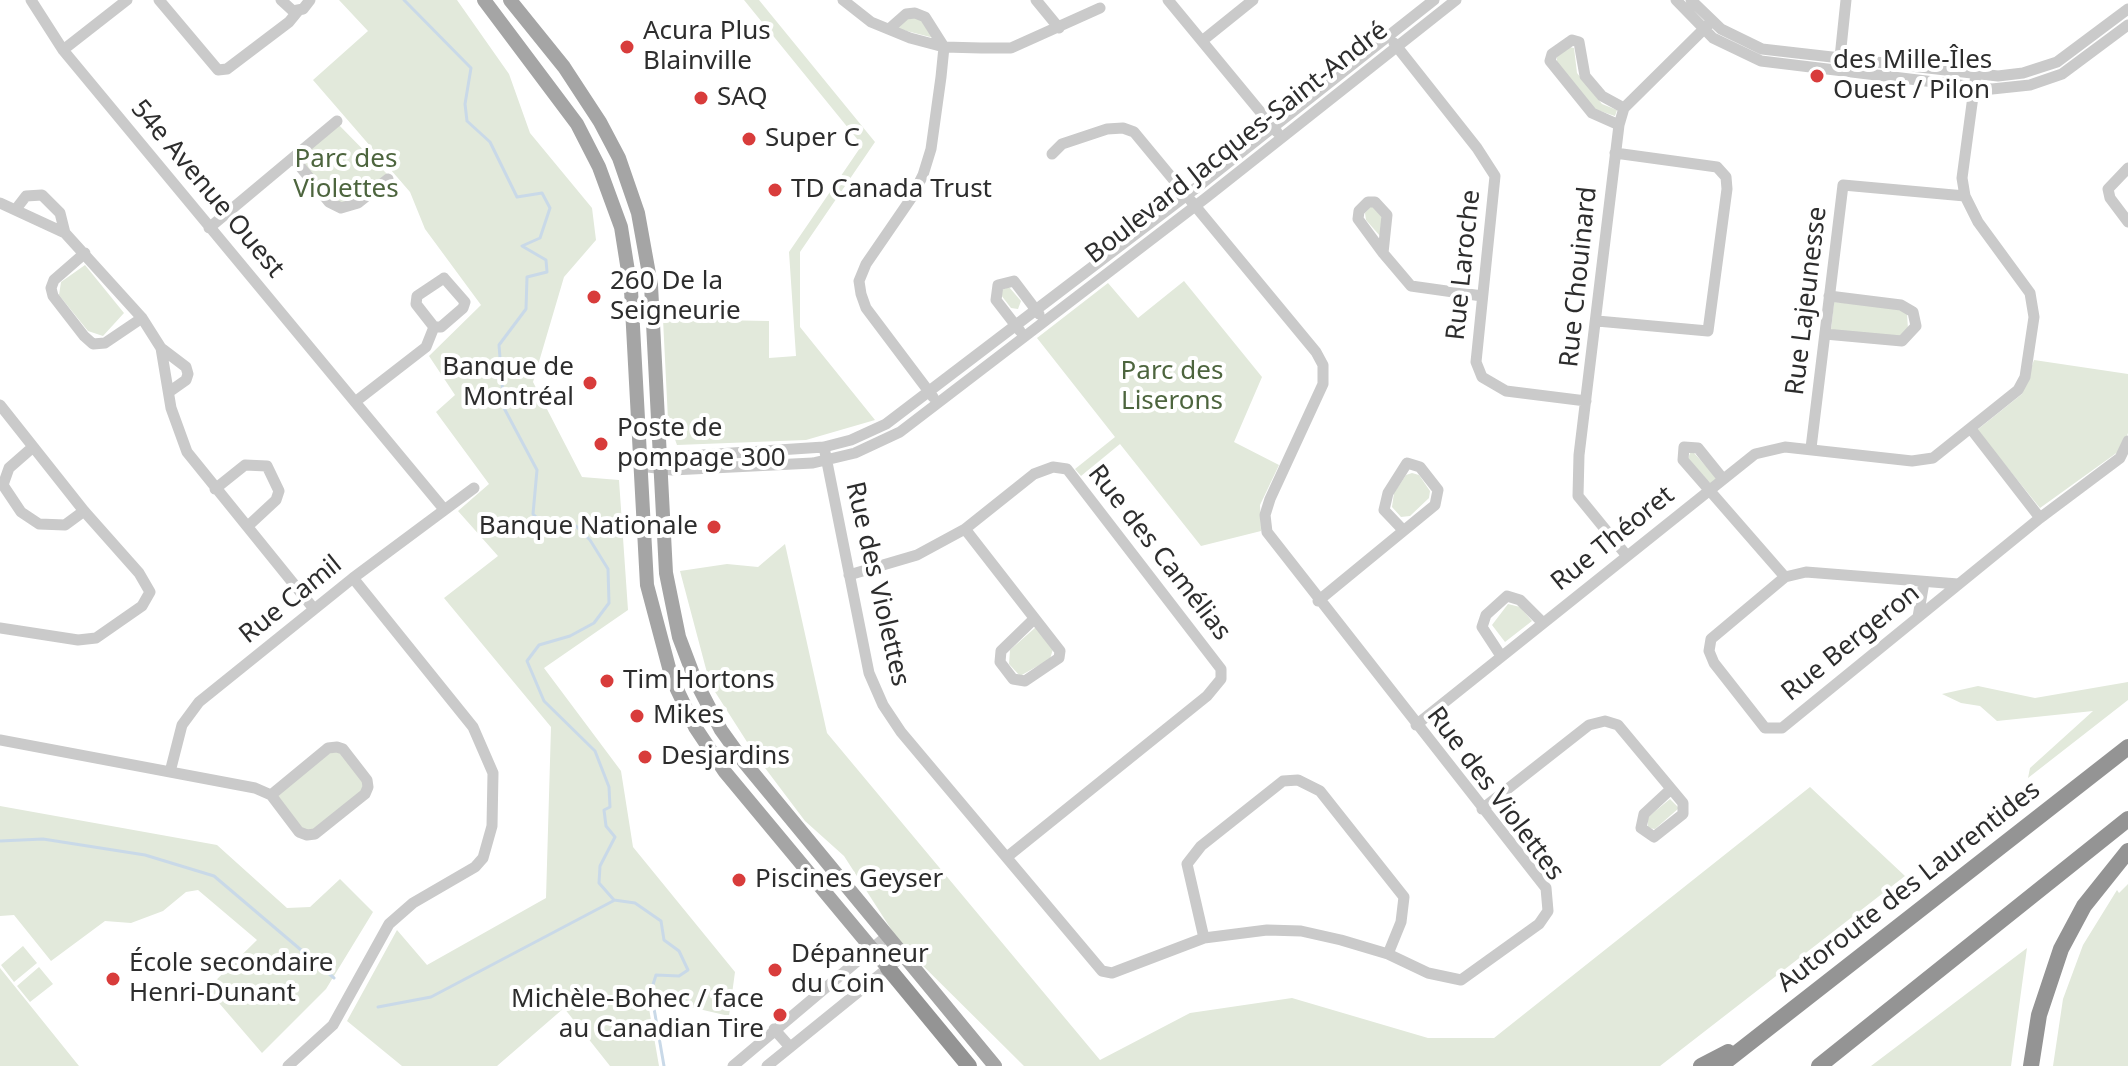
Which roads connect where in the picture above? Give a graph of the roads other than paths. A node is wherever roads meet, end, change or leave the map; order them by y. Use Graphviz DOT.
graph roads {
  1 [pos="31,0"];
  2 [pos="127,0"];
  3 [pos="159,0"];
  4 [pos="281,0"];
  5 [pos="310,0"];
  6 [pos="484,0"];
  7 [pos="510,0"];
  8 [pos="843,0"];
  9 [pos="1036,0"];
  10 [pos="1168,0"];
  11 [pos="1253,0"];
  12 [pos="1434,0"];
  13 [pos="1456,0"];
  14 [pos="1676,0"];
  15 [pos="1691,0"];
  16 [pos="1846,0"];
  17 [pos="1100,8"];
  18 [pos="2128,9"];
  19 [pos="298,11"];
  20 [pos="2128,25"];
  21 [pos="1708,27"];
  22 [pos="533,28"];
  23 [pos="1059,28"];
  24 [pos="889,29"];
  25 [pos="1389,36"];
  26 [pos="516,41"];
  27 [pos="1202,41"];
  28 [pos="944,47"];
  29 [pos="1397,47"];
  30 [pos="63,50"];
  31 [pos="1839,66"];
  32 [pos="1976,81"];
  33 [pos="1624,108"];
  34 [pos="337,121"];
  35 [pos="1619,125"];
  36 [pos="1274,128"];
  37 [pos="1282,138"];
  38 [pos="611,140"];
  39 [pos="592,150"];
  40 [pos="1615,153"];
  41 [pos="1052,154"];
  42 [pos="294,159"];
  43 [pos="2128,168"];
  44 [pos="388,179"];
  45 [pos="1187,194"];
  46 [pos="1965,196"];
  47 [pos="0,203"];
  48 [pos="1196,204"];
  49 [pos="16,209"];
  50 [pos="2128,222"];
  51 [pos="209,228"];
  52 [pos="65,233"];
  53 [pos="85,253"];
  54 [pos="1383,253"];
  55 [pos="1482,296"];
  56 [pos="1829,296"];
  57 [pos="1036,310"];
  58 [pos="142,318"];
  59 [pos="1045,321"];
  60 [pos="1597,321"];
  61 [pos="1016,326"];
  62 [pos="434,327"];
  63 [pos="1825,334"];
  64 [pos="1024,336"];
  65 [pos="161,348"];
  66 [pos="169,392"];
  67 [pos="930,393"];
  68 [pos="1586,401"];
  69 [pos="355,402"];
  70 [pos="938,403"];
  71 [pos="0,405"];
  72 [pos="1971,429"];
  73 [pos="2128,441"];
  74 [pos="33,447"];
  75 [pos="824,447"];
  76 [pos="1811,448"];
  77 [pos="826,461"];
  78 [pos="661,464"];
  79 [pos="640,466"];
  80 [pos="1723,479"];
  81 [pos="474,488"];
  82 [pos="215,489"];
  83 [pos="1710,490"];
  84 [pos="443,508"];
  85 [pos="84,511"];
  86 [pos="2040,518"];
  87 [pos="248,526"];
  88 [pos="965,529"];
  89 [pos="1403,530"];
  90 [pos="1627,556"];
  91 [pos="849,575"];
  92 [pos="1785,577"];
  93 [pos="353,578"];
  94 [pos="1924,582"];
  95 [pos="1958,584"];
  96 [pos="1318,601"];
  97 [pos="314,609"];
  98 [pos="1918,617"];
  99 [pos="1034,619"];
  100 [pos="1543,623"];
  101 [pos="0,628"];
  102 [pos="1501,656"];
  103 [pos="1416,725"];
  104 [pos="721,730"];
  105 [pos="0,740"];
  106 [pos="704,741"];
  107 [pos="2128,747"];
  108 [pos="170,772"];
  109 [pos="1671,789"];
  110 [pos="271,795"];
  111 [pos="1482,809"];
  112 [pos="2128,819"];
  113 [pos="2128,851"];
  114 [pos="1007,857"];
  115 [pos="887,936"];
  116 [pos="1204,938"];
  117 [pos="871,949"];
  118 [pos="1388,954"];
  119 [pos="904,955"];
  120 [pos="888,968"];
  121 [pos="774,1029"];
  122 [pos="1758,1036"];
  123 [pos="790,1047"];
  124 [pos="288,1066"];
  125 [pos="733,1066"];
  126 [pos="767,1066"];
  127 [pos="969,1066"];
  128 [pos="995,1066"];
  129 [pos="1701,1066"];
  130 [pos="1720,1066"];
  131 [pos="1819,1066"];
  132 [pos="2031,1066"];
  1 -- 30 [label="street, 54e Avenue Ouest"];
  2 -- 30 [label="street"];
  3 -- 19 [label="street"];
  4 -- 19 [label="street"];
  5 -- 19 [label="street"];
  6 -- 26 [label="main road"];
  7 -- 22 [label="main road"];
  8 -- 24 [label="street"];
  9 -- 23 [label="street"];
  10 -- 27 [label="street"];
  11 -- 27 [label="street"];
  12 -- 25 [label="street, Boulevard Jacques-Saint-André"];
  13 -- 29 [label="street, Boulevard Jacques-Saint-André"];
  14 -- 21 [label="street"];
  15 -- 21 [label="street"];
  16 -- 31 [label="street"];
  17 -- 23 [label="street"];
  18 -- 32 [label="street"];
  20 -- 32 [label="street"];
  21 -- 31 [label="street"];
  21 -- 33 [label="street, Rue Chouinard"];
  22 -- 26 [label="main road"];
  22 -- 38 [label="main road"];
  23 -- 28 [label="street"];
  24 -- 28 [label="street"];
  24 -- 28 [label="street"];
  25 -- 29 [label="street, Rue Laroche"];
  25 -- 36 [label="street, Boulevard Jacques-Saint-André"];
  26 -- 39 [label="main road"];
  27 -- 36 [label="street"];
  28 -- 67 [label="street"];
  29 -- 37 [label="street, Boulevard Jacques-Saint-André"];
  29 -- 55 [label="street, Rue Laroche"];
  30 -- 51 [label="street, 54e Avenue Ouest"];
  31 -- 32 [label="street"];
  32 -- 46 [label="street, Rue Théoret"];
  33 -- 35 [label="street, Rue Chouinard"];
  33 -- 35 [label="street"];
  34 -- 42 [label="street"];
  35 -- 40 [label="street, Rue Chouinard"];
  36 -- 37 [label="street"];
  36 -- 45 [label="street, Boulevard Jacques-Saint-André"];
  37 -- 48 [label="street, Boulevard Jacques-Saint-André"];
  38 -- 39 [label="main road"];
  38 -- 78 [label="main road"];
  39 -- 79 [label="main road"];
  40 -- 60 [label="street, Rue Chouinard"];
  40 -- 60 [label="street"];
  41 -- 45 [label="street, Rue des Violettes"];
  42 -- 44 [label="street"];
  42 -- 51 [label="street"];
  43 -- 50 [label="street"];
  45 -- 48 [label="street, Rue des Violettes"];
  45 -- 57 [label="street, Boulevard Jacques-Saint-André"];
  46 -- 56 [label="street, Rue Lajeunesse"];
  46 -- 72 [label="street, Rue Théoret"];
  47 -- 49 [label="street"];
  48 -- 59 [label="street, Boulevard Jacques-Saint-André"];
  48 -- 96 [label="street, Rue des Violettes"];
  49 -- 52 [label="street"];
  49 -- 52 [label="street"];
  51 -- 69 [label="street, 54e Avenue Ouest"];
  52 -- 53 [label="street"];
  53 -- 58 [label="street"];
  53 -- 58 [label="street"];
  54 -- 55 [label="street"];
  55 -- 68 [label="street, Rue Laroche"];
  56 -- 63 [label="street, Rue Lajeunesse"];
  56 -- 63 [label="street"];
  57 -- 59 [label="street"];
  57 -- 61 [label="street, Boulevard Jacques-Saint-André"];
  57 -- 61 [label="street"];
  58 -- 65 [label="street"];
  59 -- 64 [label="street, Boulevard Jacques-Saint-André"];
  60 -- 68 [label="street, Rue Chouinard"];
  61 -- 64 [label="street"];
  61 -- 67 [label="street, Boulevard Jacques-Saint-André"];
  62 -- 62 [label="street"];
  62 -- 69 [label="street"];
  63 -- 76 [label="street, Rue Lajeunesse"];
  64 -- 70 [label="street, Boulevard Jacques-Saint-André"];
  65 -- 66 [label="street"];
  65 -- 66 [label="street"];
  66 -- 82 [label="street"];
  67 -- 70 [label="street"];
  67 -- 75 [label="street, Boulevard Jacques-Saint-André"];
  68 -- 90 [label="street, Rue Chouinard"];
  69 -- 84 [label="street, 54e Avenue Ouest"];
  70 -- 77 [label="street, Boulevard Jacques-Saint-André"];
  71 -- 74 [label="street"];
  72 -- 76 [label="street, Rue Théoret"];
  72 -- 86 [label="street"];
  73 -- 86 [label="street, Rue Bergeron"];
  74 -- 85 [label="street"];
  74 -- 85 [label="street"];
  75 -- 77 [label="street, Rue des Violettes"];
  75 -- 78 [label="street, Boulevard Jacques-Saint-André"];
  76 -- 80 [label="street, Rue Théoret"];
  77 -- 78 [label="street, Boulevard Jacques-Saint-André"];
  77 -- 91 [label="street, Rue des Violettes"];
  78 -- 79 [label="street"];
  78 -- 104 [label="main road"];
  79 -- 106 [label="main road"];
  80 -- 83 [label="street, Rue Théoret"];
  80 -- 83 [label="street, Rue Théoret"];
  81 -- 84 [label="street, Rue Camil"];
  82 -- 87 [label="street"];
  82 -- 87 [label="street"];
  83 -- 90 [label="street, Rue Théoret"];
  83 -- 92 [label="street"];
  84 -- 93 [label="street, Rue Camil"];
  85 -- 101 [label="street"];
  86 -- 95 [label="street, Rue Bergeron"];
  87 -- 97 [label="street"];
  88 -- 91 [label="street, Rue des Camélias"];
  88 -- 99 [label="street"];
  88 -- 114 [label="street, Rue des Camélias"];
  89 -- 89 [label="street"];
  89 -- 96 [label="street"];
  90 -- 100 [label="street, Rue Théoret"];
  91 -- 114 [label="street, Rue des Violettes"];
  92 -- 94 [label="street, Rue Bergeron"];
  92 -- 98 [label="street, Rue Bergeron"];
  93 -- 97 [label="street, Rue Camil"];
  93 -- 124 [label="street"];
  94 -- 95 [label="street, Rue Bergeron"];
  94 -- 98 [label="street"];
  95 -- 98 [label="street, Rue Bergeron"];
  96 -- 103 [label="street, Rue des Violettes"];
  97 -- 108 [label="street, Rue Camil"];
  99 -- 99 [label="street"];
  100 -- 102 [label="street, Rue Théoret"];
  100 -- 102 [label="street, Rue Théoret"];
  102 -- 103 [label="street, Rue Théoret"];
  103 -- 111 [label="street, Rue des Violettes"];
  104 -- 106 [label="main road"];
  104 -- 115 [label="main road"];
  105 -- 108 [label="street"];
  106 -- 117 [label="main road"];
  107 -- 122 [label="highway, Autoroute des Laurentides"];
  108 -- 110 [label="street"];
  109 -- 111 [label="street"];
  110 -- 110 [label="street"];
  111 -- 118 [label="street, Rue des Violettes"];
  112 -- 131 [label="highway"];
  113 -- 132 [label="highway"];
  114 -- 116 [label="street, Rue des Violettes"];
  115 -- 117 [label="street"];
  115 -- 119 [label="main road"];
  116 -- 118 [label="street, Rue des Violettes"];
  116 -- 118 [label="street"];
  117 -- 120 [label="main road"];
  117 -- 121 [label="street"];
  119 -- 120 [label="street"];
  119 -- 128 [label="main road"];
  120 -- 123 [label="street"];
  120 -- 127 [label="highway"];
  121 -- 123 [label="street"];
  121 -- 125 [label="street"];
  122 -- 129 [label="highway"];
  122 -- 130 [label="highway, Autoroute des Laurentides"];
  123 -- 126 [label="street"];
}
